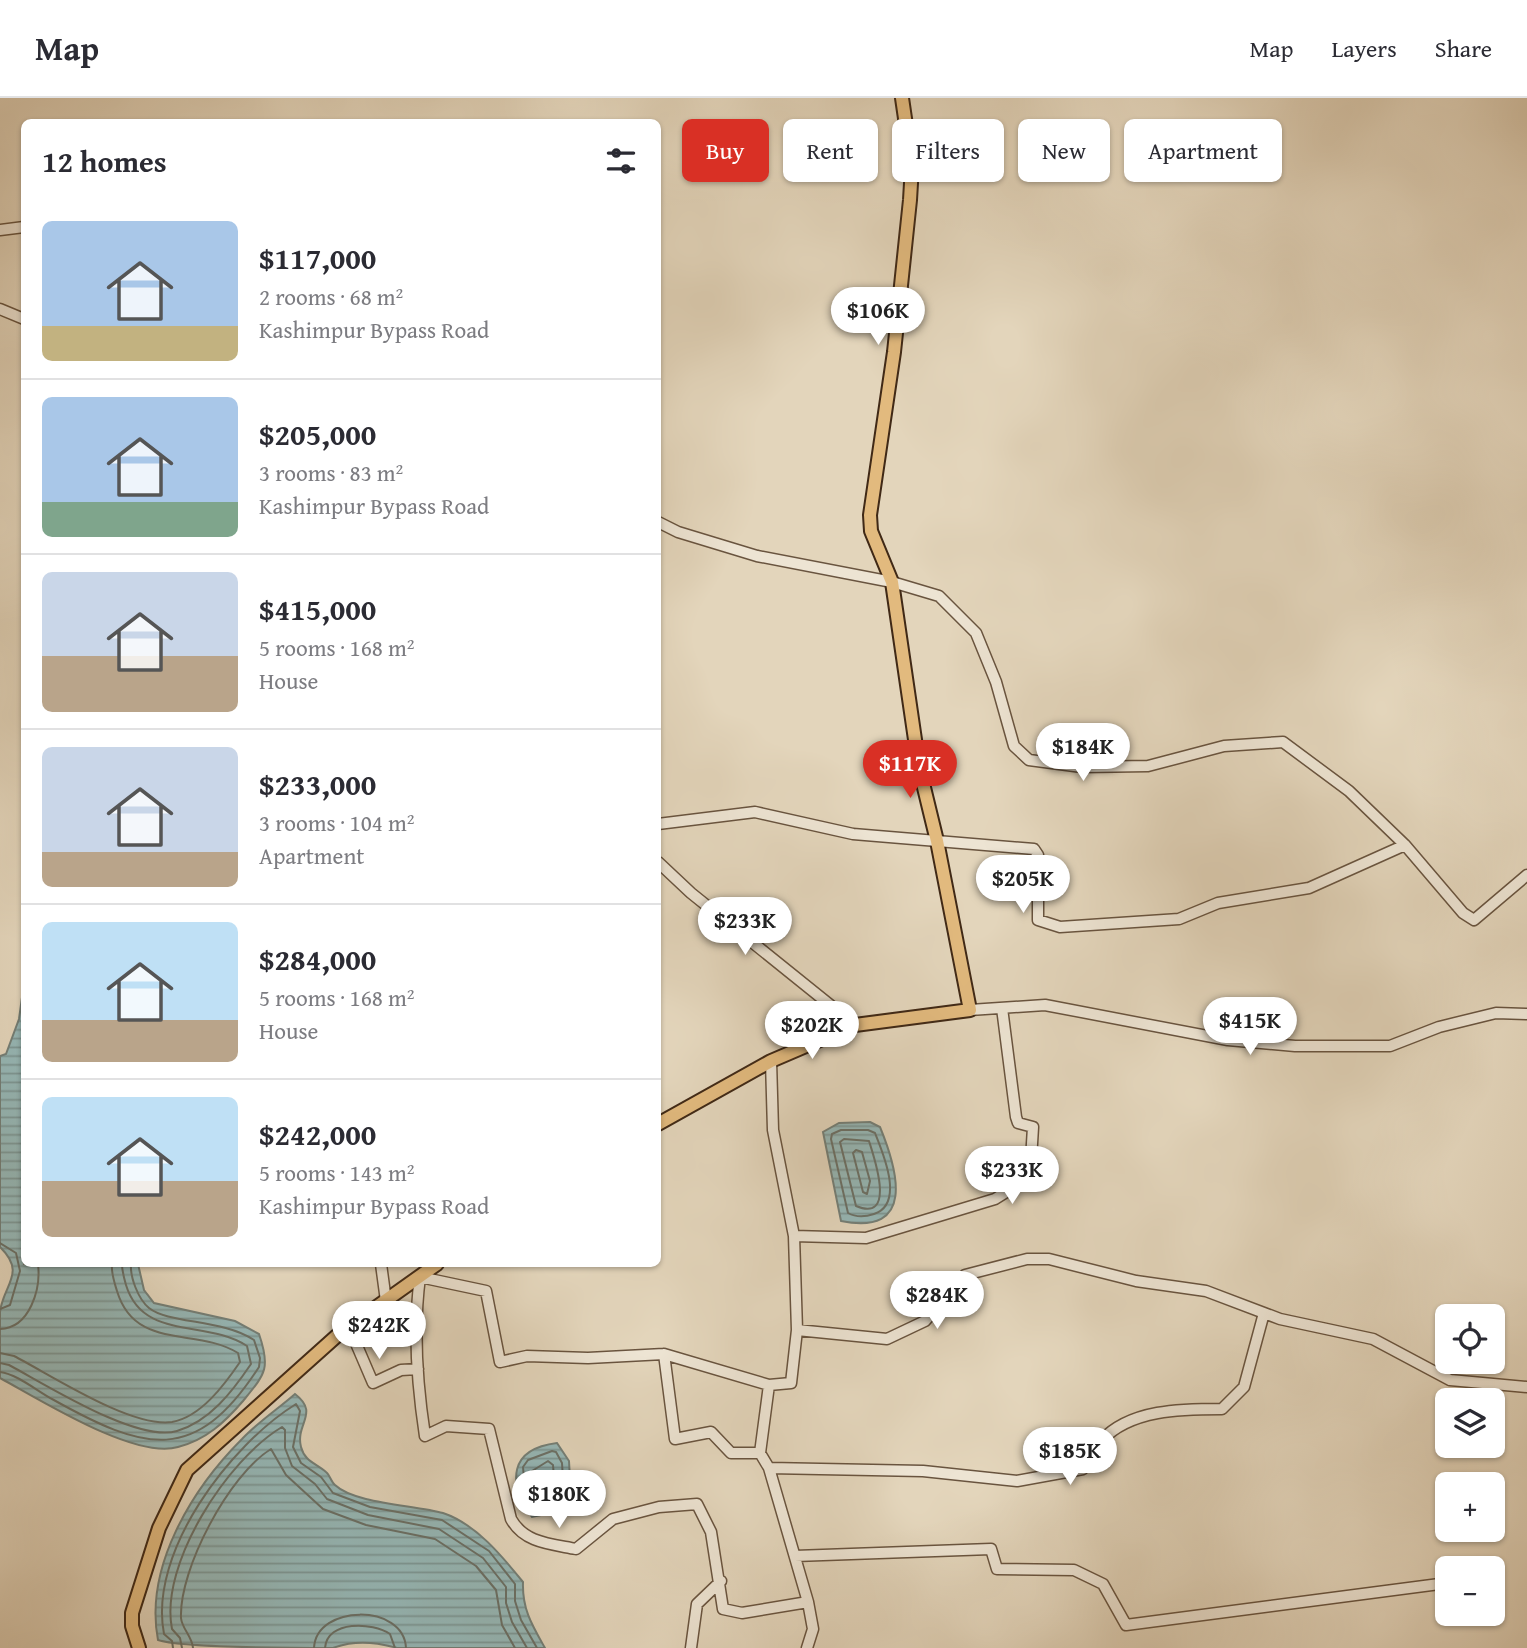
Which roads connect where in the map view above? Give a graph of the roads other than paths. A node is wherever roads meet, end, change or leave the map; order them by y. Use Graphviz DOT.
graph roads {
  1 [pos="902,98"];
  2 [pos="21,227"];
  3 [pos="0,230"];
  4 [pos="0,309"];
  5 [pos="21,318"];
  6 [pos="661,524"];
  7 [pos="892,582"];
  8 [pos="661,824"];
  9 [pos="937,841"];
  10 [pos="1405,845"];
  11 [pos="661,865"];
  12 [pos="1527,875"];
  13 [pos="1002,1008"];
  14 [pos="970,1010"];
  15 [pos="1527,1014"];
  16 [pos="855,1025"];
  17 [pos="771,1061"];
  18 [pos="661,1122"];
  19 [pos="794,1236"];
  20 [pos="381,1267"];
  21 [pos="433,1267"];
  22 [pos="420,1277"];
  23 [pos="386,1301"];
  24 [pos="1264,1313"];
  25 [pos="349,1327"];
  26 [pos="797,1330"];
  27 [pos="664,1354"];
  28 [pos="418,1369"];
  29 [pos="769,1385"];
  30 [pos="1527,1387"];
  31 [pos="760,1453"];
  32 [pos="769,1468"];
  33 [pos="795,1556"];
  34 [pos="721,1581"];
  35 [pos="1435,1585"];
  36 [pos="808,1602"];
  37 [pos="139,1648"];
  38 [pos="691,1648"];
  39 [pos="807,1648"];
  1 -- 7 [label="main road"];
  2 -- 3 [label="street"];
  4 -- 5 [label="street"];
  6 -- 7 [label="street"];
  7 -- 9 [label="main road"];
  7 -- 10 [label="street"];
  8 -- 9 [label="street"];
  9 -- 10 [label="street"];
  9 -- 14 [label="main road"];
  10 -- 12 [label="street"];
  11 -- 16 [label="street"];
  13 -- 14 [label="street"];
  13 -- 15 [label="street"];
  13 -- 19 [label="street"];
  14 -- 16 [label="main road"];
  16 -- 17 [label="main road"];
  17 -- 18 [label="main road"];
  17 -- 19 [label="street"];
  19 -- 26 [label="street"];
  20 -- 23 [label="street"];
  21 -- 22 [label="main road"];
  22 -- 23 [label="main road"];
  22 -- 27 [label="street"];
  22 -- 28 [label="street"];
  23 -- 25 [label="main road"];
  24 -- 26 [label="street"];
  24 -- 30 [label="street"];
  24 -- 32 [label="street"];
  25 -- 28 [label="street"];
  25 -- 37 [label="main road"];
  26 -- 29 [label="street"];
  27 -- 29 [label="street"];
  27 -- 31 [label="street"];
  28 -- 34 [label="street"];
  29 -- 31 [label="street"];
  31 -- 32 [label="street"];
  32 -- 33 [label="street"];
  33 -- 35 [label="street"];
  33 -- 36 [label="street"];
  34 -- 36 [label="street"];
  34 -- 38 [label="street"];
  36 -- 39 [label="street"];
}
